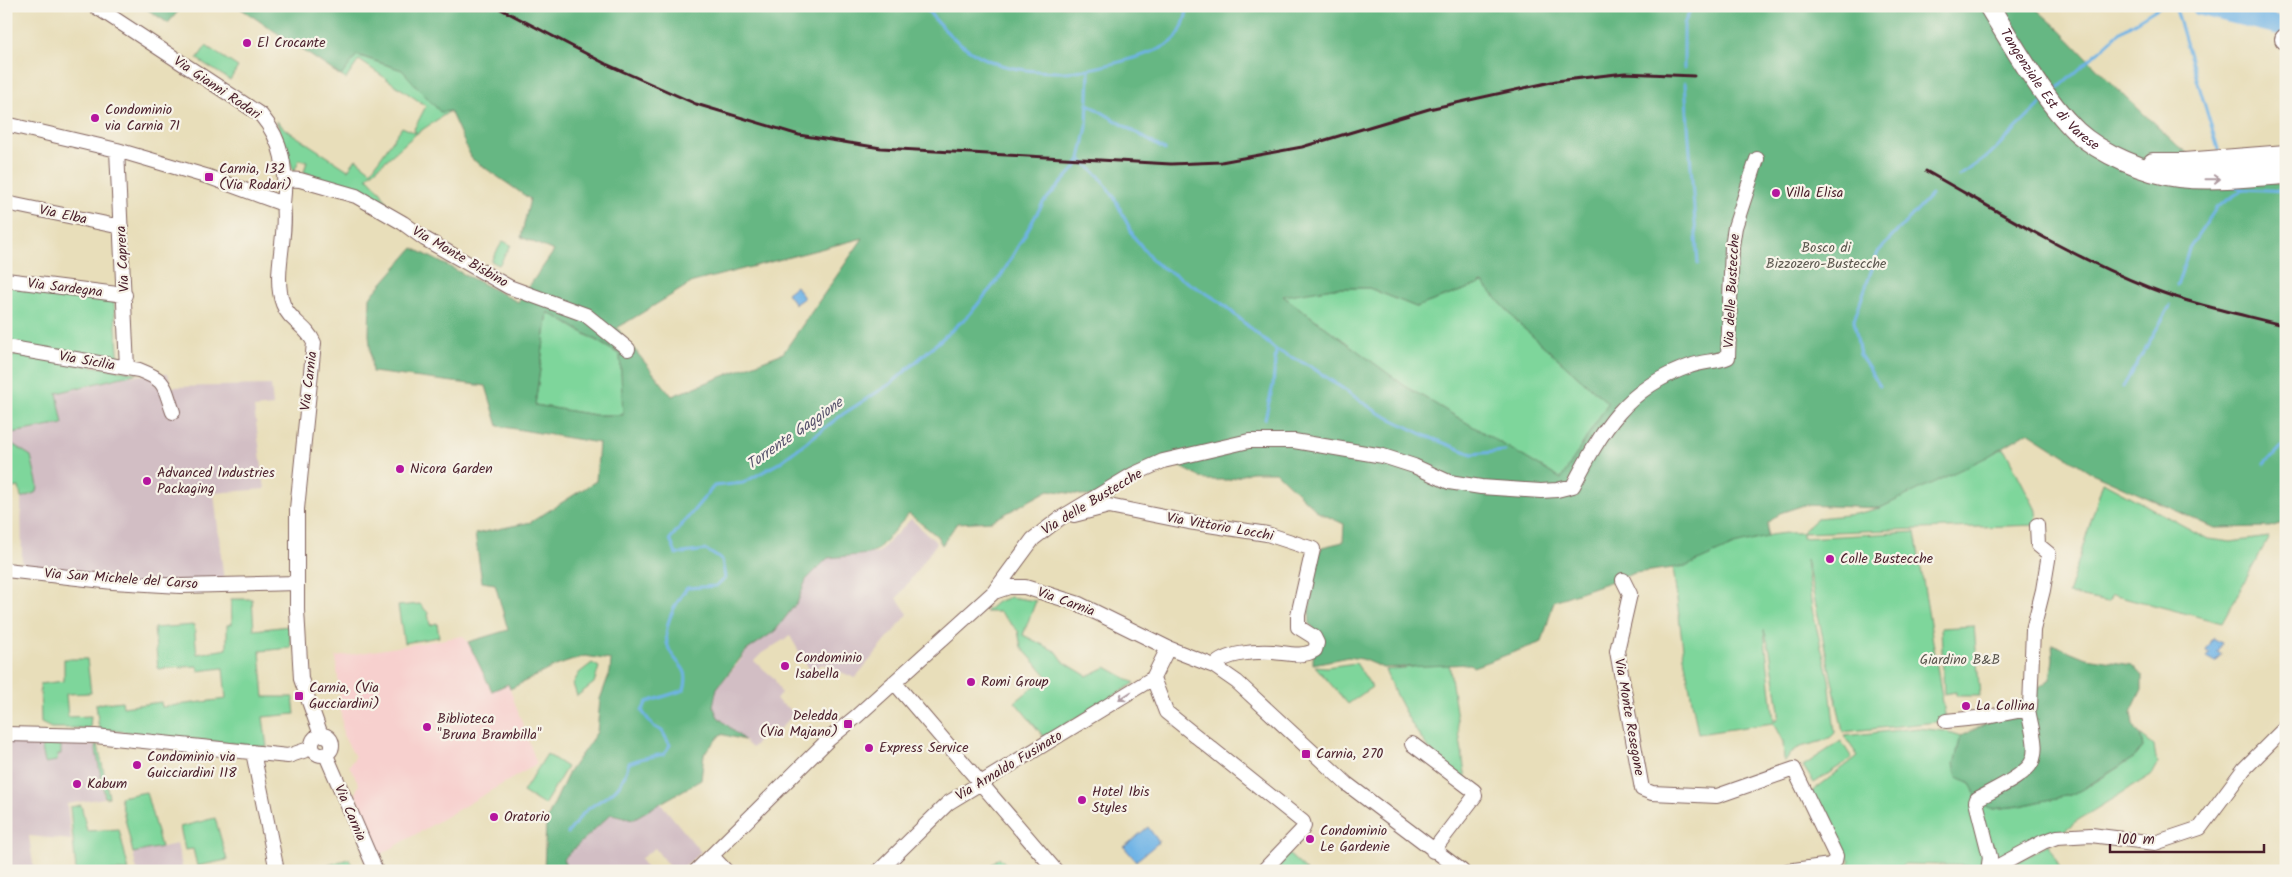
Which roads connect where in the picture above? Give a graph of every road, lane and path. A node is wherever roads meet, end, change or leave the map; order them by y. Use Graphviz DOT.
graph roads {
  1 [pos="95,6"];
  2 [pos="1976,6"];
  3 [pos="1989,6"];
  4 [pos="2004,6"];
  5 [pos="2036,79"];
  6 [pos="6,124"];
  7 [pos="116,150"];
  8 [pos="2286,155"];
  9 [pos="1757,159"];
  10 [pos="2123,159"];
  11 [pos="2286,174"];
  12 [pos="286,179"];
  13 [pos="6,203"];
  14 [pos="283,204"];
  15 [pos="121,226"];
  16 [pos="6,280"];
  17 [pos="125,295"];
  18 [pos="6,347"];
  19 [pos="628,349"];
  20 [pos="127,368"];
  21 [pos="173,412"];
  22 [pos="1059,519"];
  23 [pos="2037,525"];
  24 [pos="6,570"];
  25 [pos="1623,580"];
  26 [pos="297,583"];
  27 [pos="994,592"];
  28 [pos="1168,648"];
  29 [pos="1214,666"];
  30 [pos="1153,678"];
  31 [pos="894,682"];
  32 [pos="2028,709"];
  33 [pos="1946,721"];
  34 [pos="2286,727"];
  35 [pos="6,734"];
  36 [pos="321,735"];
  37 [pos="1412,744"];
  38 [pos="312,748"];
  39 [pos="253,752"];
  40 [pos="326,755"];
  41 [pos="980,782"];
  42 [pos="1433,851"];
  43 [pos="712,856"];
  44 [pos="277,871"];
  45 [pos="376,871"];
  46 [pos="696,871"];
  47 [pos="726,871"];
  48 [pos="879,871"];
  49 [pos="1056,871"];
  50 [pos="1263,871"];
  51 [pos="1462,871"];
  52 [pos="1787,871"];
  53 [pos="1989,871"];
  1 -- 12 [label="street, Via Gianni Rodari"];
  2 -- 5 [label="highway"];
  3 -- 5 [label="highway, Tangenziale Est di Varese"];
  4 -- 5 [label="highway"];
  5 -- 10 [label="highway, Tangenziale Est di Varese"];
  6 -- 7 [label="street"];
  7 -- 14 [label="street"];
  7 -- 15 [label="street, Via Caprera"];
  8 -- 10 [label="highway, Tangenziale Est di Varese"];
  9 -- 22 [label="street, Via delle Bustecche"];
  10 -- 11 [label="highway, Tangenziale Est di Varese, one-way"];
  12 -- 14 [label="street, Via Gianni Rodari"];
  12 -- 19 [label="street, Via Monte Bisbino"];
  13 -- 15 [label="street, Via Elba"];
  14 -- 26 [label="street, Via Carnia"];
  15 -- 17 [label="street, Via Caprera"];
  16 -- 17 [label="street, Via Sardegna"];
  17 -- 20 [label="street, Via Caprera"];
  18 -- 20 [label="street, Via Sicilia"];
  20 -- 21 [label="street, Via Sicilia"];
  22 -- 27 [label="street, Via delle Bustecche"];
  22 -- 29 [label="street, Via Vittorio Locchi"];
  23 -- 32 [label="street"];
  24 -- 26 [label="street, Via San Michele del Carso"];
  25 -- 52 [label="street, Via Monte Resegone"];
  26 -- 36 [label="street, Via Carnia"];
  27 -- 28 [label="street, Via Carnia"];
  27 -- 31 [label="street"];
  28 -- 29 [label="street, Via Carnia"];
  28 -- 30 [label="street"];
  29 -- 42 [label="street, Via Carnia"];
  30 -- 41 [label="street, Via Arnaldo Fusinato, one-way"];
  30 -- 50 [label="street"];
  31 -- 41 [label="street"];
  31 -- 43 [label="street"];
  32 -- 33 [label="street"];
  32 -- 53 [label="street"];
  34 -- 53 [label="street"];
  35 -- 39 [label="street"];
  36 -- 38 [label="street"];
  36 -- 40 [label="street"];
  37 -- 42 [label="street"];
  38 -- 39 [label="street"];
  38 -- 40 [label="street"];
  39 -- 44 [label="street"];
  40 -- 45 [label="street, Via Carnia"];
  41 -- 48 [label="street, Via Arnaldo Fusinato"];
  41 -- 49 [label="street"];
  42 -- 51 [label="street, Via Carnia"];
  43 -- 46 [label="street"];
  43 -- 47 [label="street"];
}
